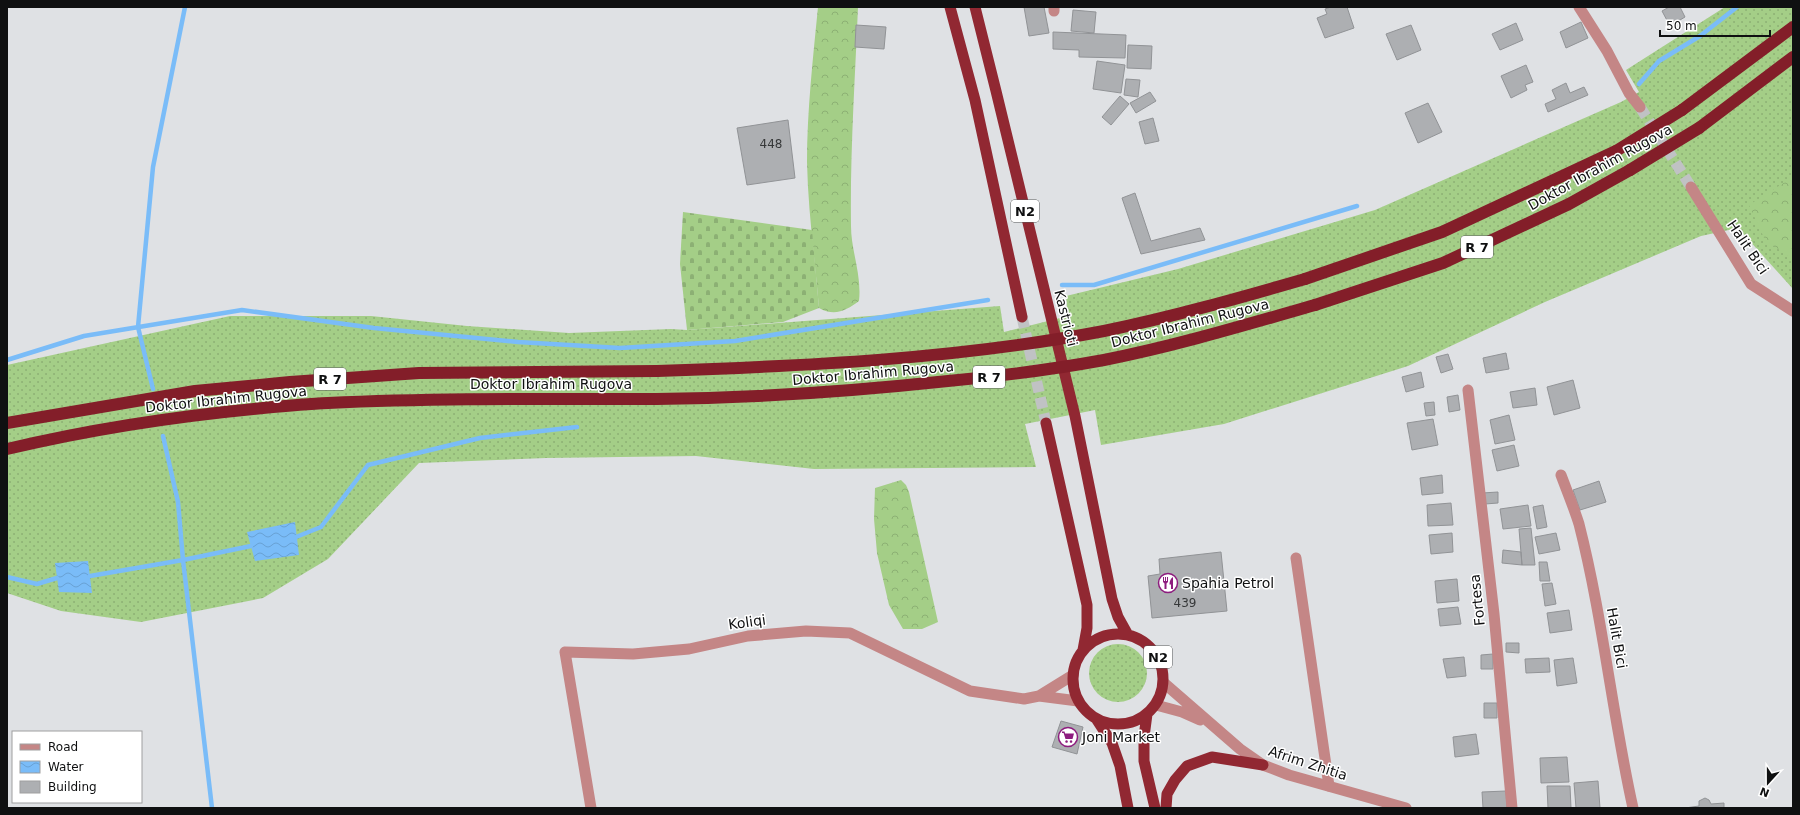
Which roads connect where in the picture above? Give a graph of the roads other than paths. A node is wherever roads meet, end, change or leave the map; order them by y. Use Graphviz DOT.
graph roads {
  1 [pos="950,7"];
  2 [pos="975,7"];
  3 [pos="1579,7"];
  4 [pos="1793,27"];
  5 [pos="1793,57"];
  6 [pos="1640,107"];
  7 [pos="1691,186"];
  8 [pos="1793,311"];
  9 [pos="1022,317"];
  10 [pos="1468,390"];
  11 [pos="7,423"];
  12 [pos="1046,423"];
  13 [pos="7,449"];
  14 [pos="1561,475"];
  15 [pos="1296,558"];
  16 [pos="1128,635"];
  17 [pos="1083,650"];
  18 [pos="1073,675"];
  19 [pos="1164,683"];
  20 [pos="1039,696"];
  21 [pos="1078,701"];
  22 [pos="1156,705"];
  23 [pos="1147,714"];
  24 [pos="1097,720"];
  25 [pos="1211,726"];
  26 [pos="1263,765"];
  27 [pos="1329,786"];
  28 [pos="591,808"];
  29 [pos="1128,808"];
  30 [pos="1155,808"];
  31 [pos="1166,808"];
  32 [pos="1406,808"];
  33 [pos="1512,808"];
  34 [pos="1634,808"];
  1 -- 9 [label="highway, N2"];
  2 -- 16 [label="highway, Kastrioti / N2"];
  3 -- 6 [label="street"];
  4 -- 11 [label="highway, Doktor Ibrahim Rugova / R 7, bridge"];
  5 -- 13 [label="highway, Doktor Ibrahim Rugova / R 7, bridge"];
  7 -- 8 [label="street, Halit Bici"];
  10 -- 33 [label="street, Fortesa"];
  12 -- 17 [label="highway, N2"];
  14 -- 34 [label="street, Halit Bici"];
  15 -- 27 [label="street"];
  16 -- 17 [label="highway, N2"];
  16 -- 19 [label="highway, N2"];
  17 -- 18 [label="highway, N2"];
  18 -- 20 [label="street"];
  18 -- 21 [label="highway, N2"];
  19 -- 22 [label="highway, N2"];
  19 -- 25 [label="street, Afrim Zhitia"];
  20 -- 21 [label="street, Koliqi"];
  20 -- 28 [label="street, Koliqi"];
  21 -- 24 [label="highway, N2"];
  22 -- 23 [label="highway, N2"];
  22 -- 25 [label="street, Afrim Zhitia"];
  23 -- 24 [label="highway, N2"];
  23 -- 30 [label="highway"];
  24 -- 29 [label="highway, N2"];
  25 -- 26 [label="street, Afrim Zhitia"];
  26 -- 27 [label="street, Afrim Zhitia"];
  26 -- 31 [label="highway"];
  27 -- 32 [label="street, Afrim Zhitia"];
}
